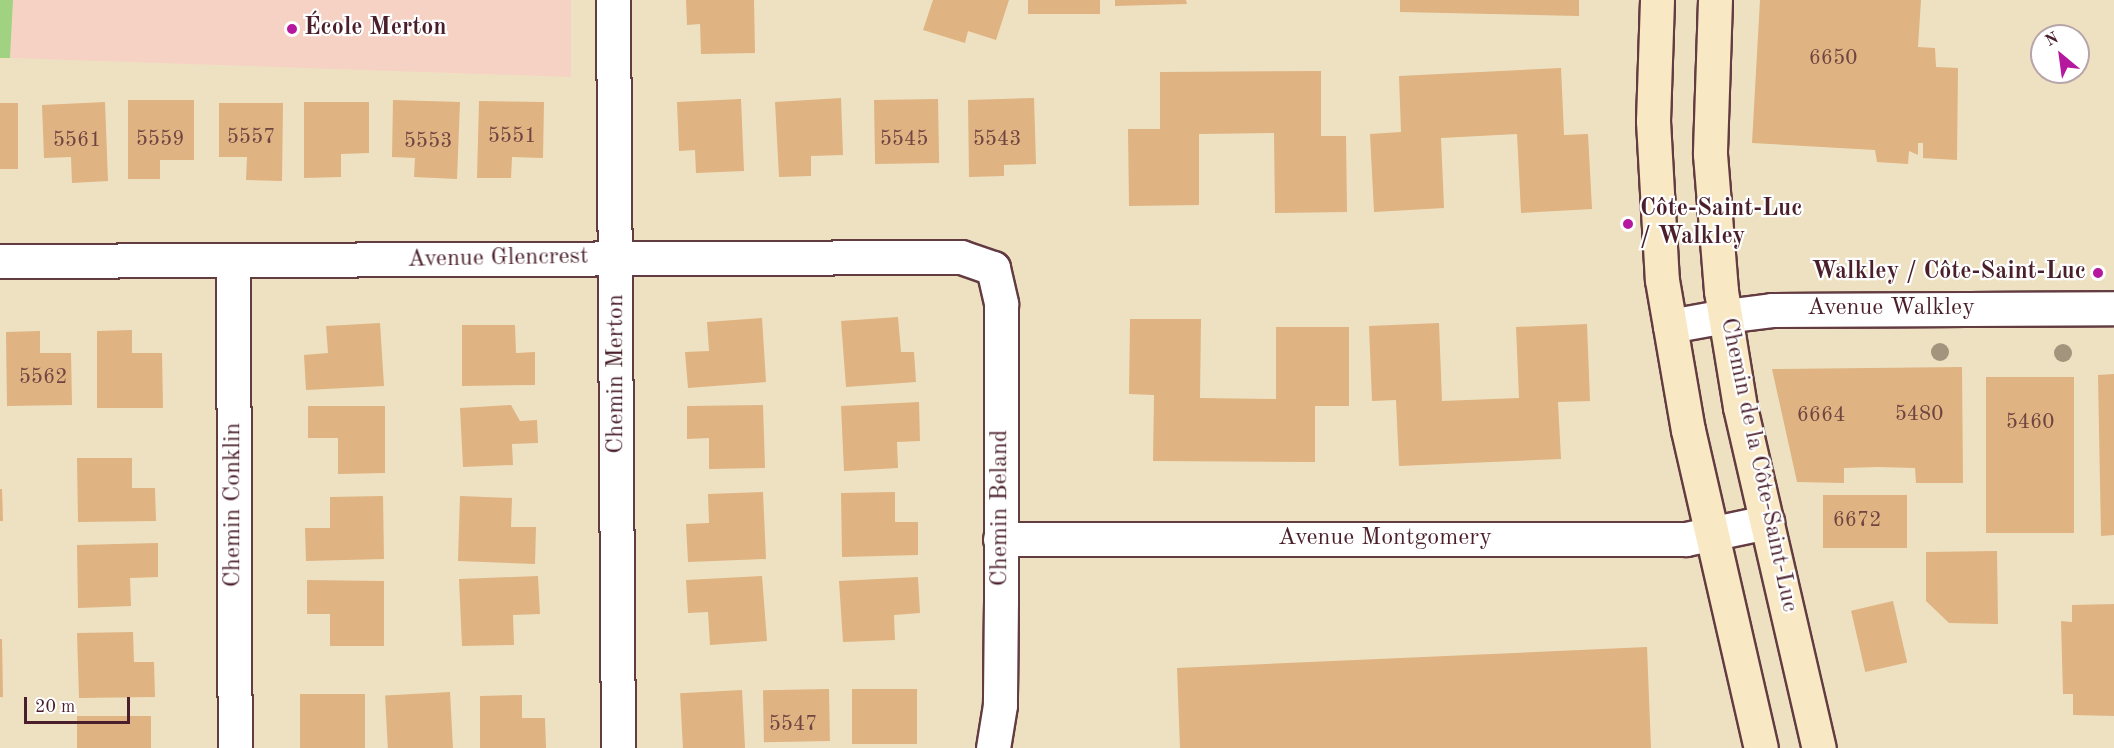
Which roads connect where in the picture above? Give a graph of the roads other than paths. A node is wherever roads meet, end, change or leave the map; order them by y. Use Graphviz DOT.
graph roads {
  1 [pos="613,0"];
  2 [pos="1657,0"];
  3 [pos="1715,0"];
  4 [pos="616,258"];
  5 [pos="0,261"];
  6 [pos="233,262"];
  7 [pos="993,268"];
  8 [pos="2114,308"];
  9 [pos="1725,316"];
  10 [pos="1670,326"];
  11 [pos="1767,522"];
  12 [pos="1714,535"];
  13 [pos="1000,538"];
  14 [pos="235,748"];
  15 [pos="618,748"];
  16 [pos="993,748"];
  17 [pos="1761,748"];
  18 [pos="1819,748"];
  1 -- 4 [label="street, Chemin Merton"];
  2 -- 10 [label="main road"];
  3 -- 9 [label="main road, Chemin de la Côte-Saint-Luc"];
  4 -- 6 [label="street, Avenue Glencrest"];
  4 -- 7 [label="street, Avenue Glencrest"];
  4 -- 15 [label="street, Chemin Merton"];
  5 -- 6 [label="street, Avenue Glencrest"];
  6 -- 14 [label="street, Chemin Conklin"];
  7 -- 13 [label="street, Chemin Beland"];
  8 -- 9 [label="street, Avenue Walkley"];
  9 -- 10 [label="street, Avenue Walkley"];
  9 -- 11 [label="main road, Chemin de la Côte-Saint-Luc"];
  10 -- 12 [label="main road"];
  11 -- 12 [label="street, Avenue Montgomery"];
  11 -- 18 [label="main road, Chemin de la Côte-Saint-Luc"];
  12 -- 13 [label="street, Avenue Montgomery"];
  12 -- 17 [label="main road"];
  13 -- 16 [label="street, Chemin Beland"];
}
